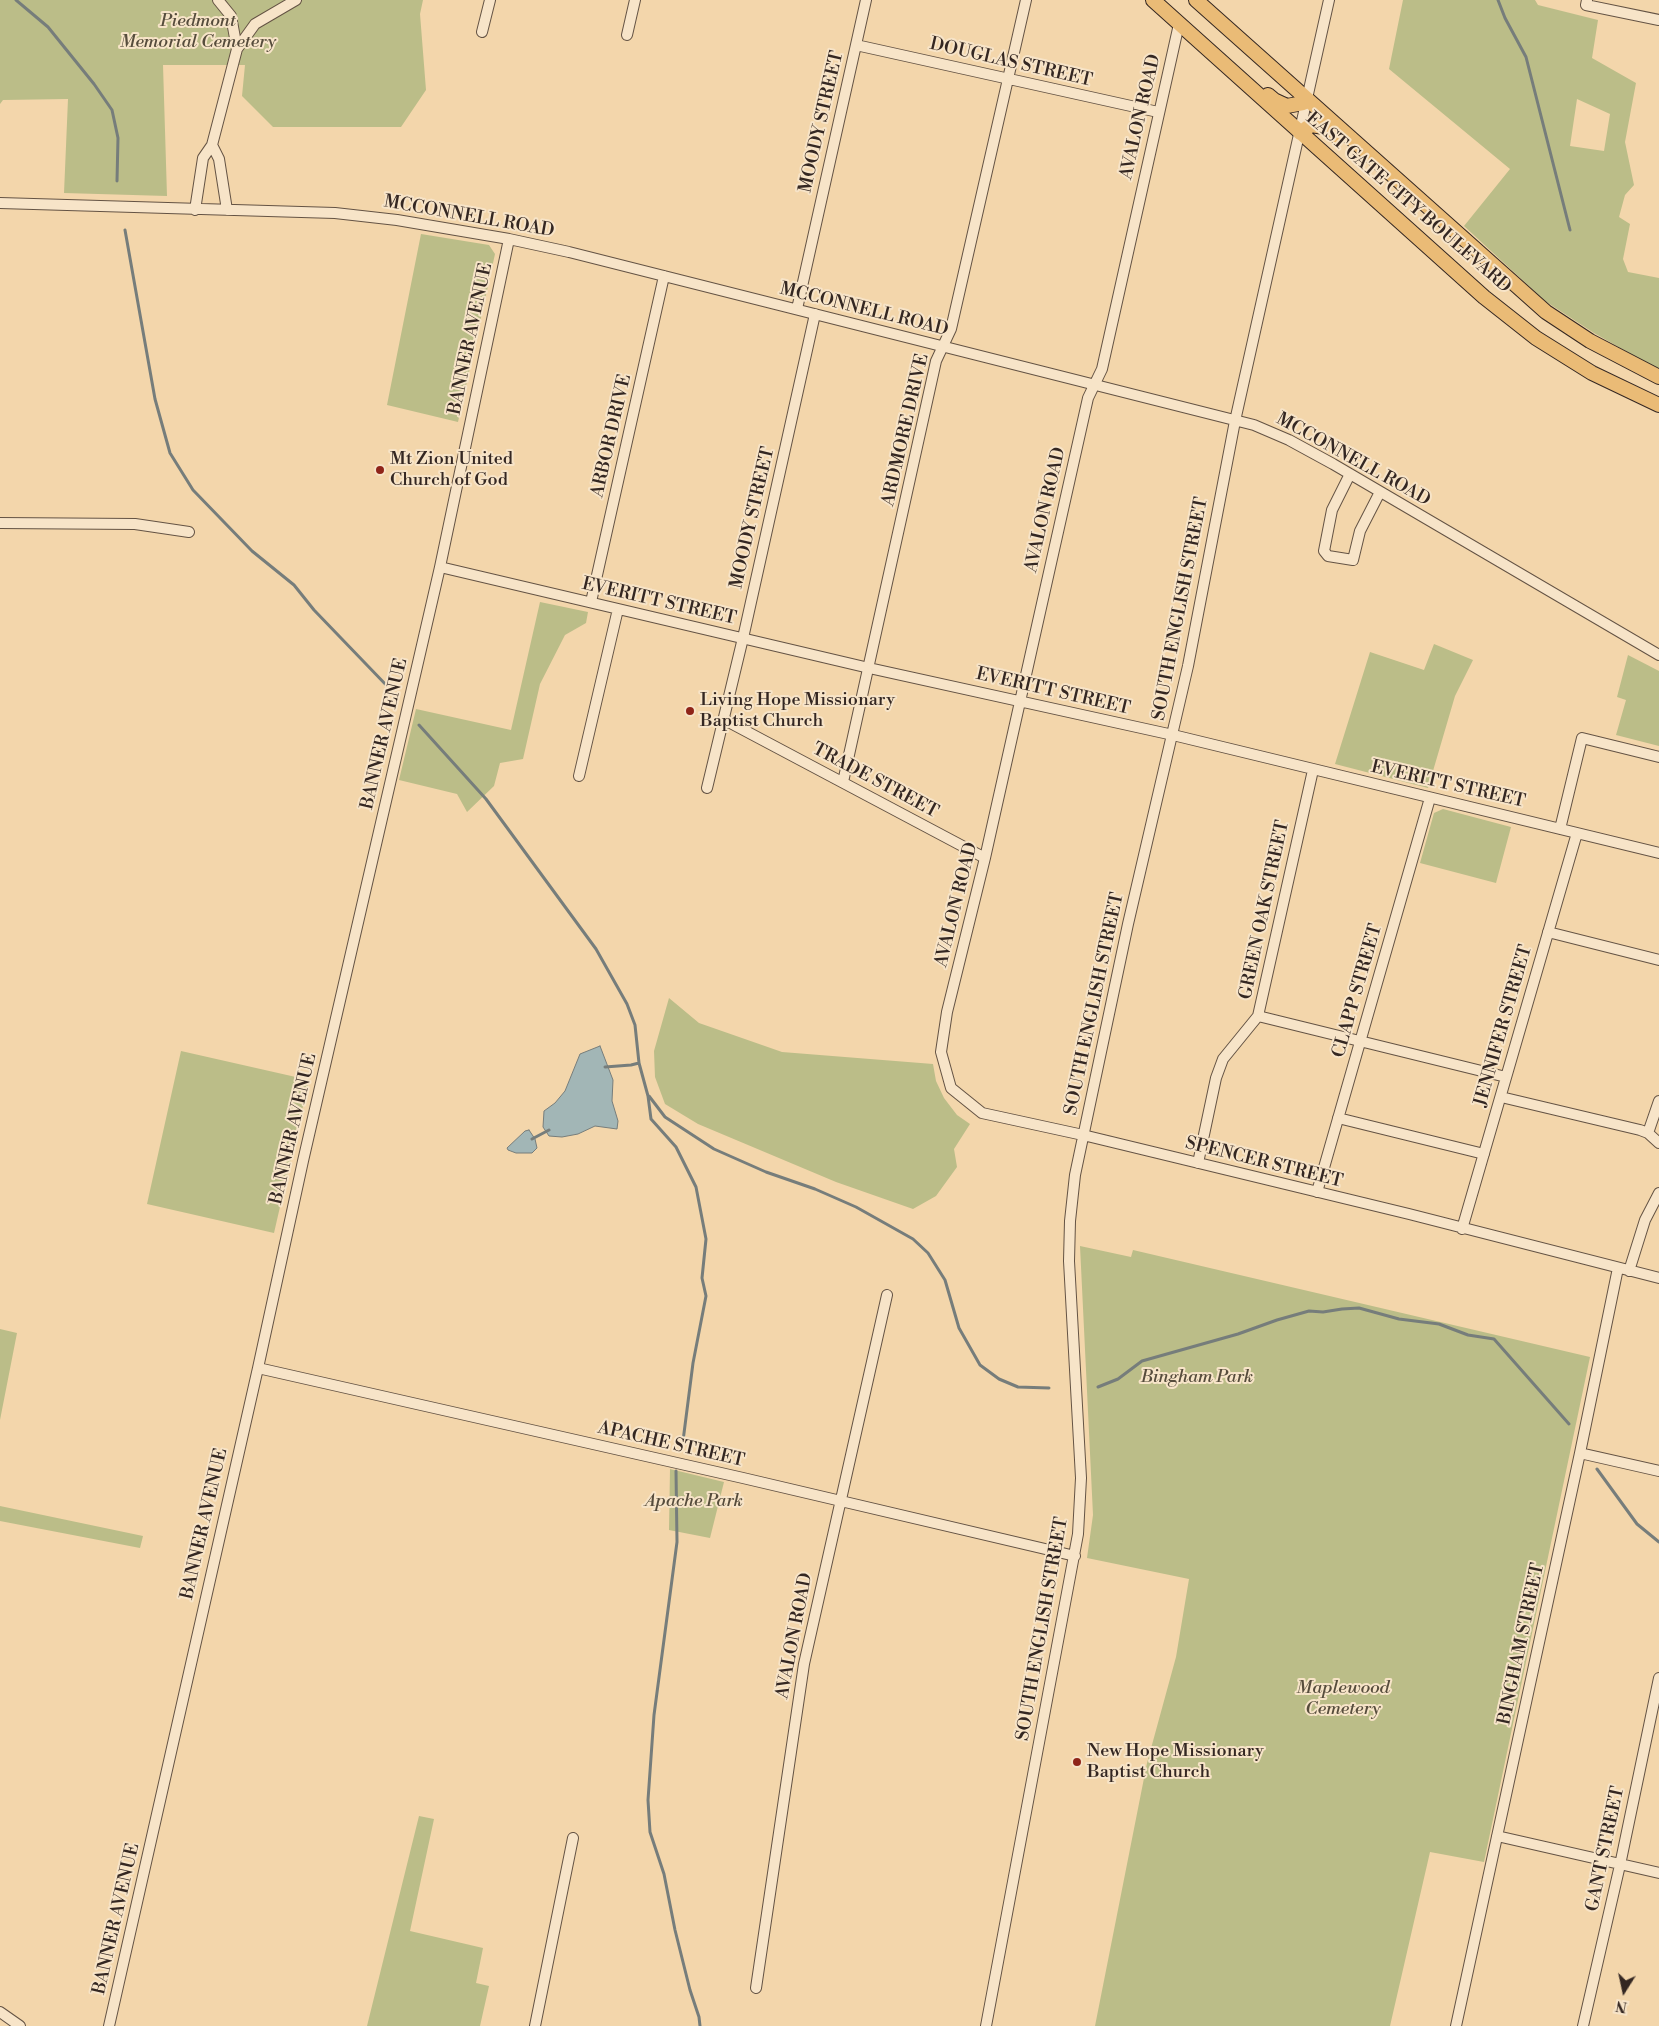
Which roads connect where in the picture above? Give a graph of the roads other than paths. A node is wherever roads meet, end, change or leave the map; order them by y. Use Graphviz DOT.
graph roads {
  1 [pos="218,0"];
  2 [pos="296,0"];
  3 [pos="490,0"];
  4 [pos="635,0"];
  5 [pos="866,0"];
  6 [pos="1026,0"];
  7 [pos="1152,0"];
  8 [pos="1196,0"];
  9 [pos="1329,0"];
  10 [pos="1587,2"];
  11 [pos="1659,20"];
  12 [pos="1179,24"];
  13 [pos="482,32"];
  14 [pos="627,35"];
  15 [pos="856,45"];
  16 [pos="237,49"];
  17 [pos="1221,62"];
  18 [pos="1008,79"];
  19 [pos="1308,100"];
  20 [pos="1158,112"];
  21 [pos="1300,133"];
  22 [pos="212,145"];
  23 [pos="1388,172"];
  24 [pos="0,203"];
  25 [pos="195,210"];
  26 [pos="227,210"];
  27 [pos="509,239"];
  28 [pos="664,276"];
  29 [pos="797,310"];
  30 [pos="815,314"];
  31 [pos="943,347"];
  32 [pos="1659,377"];
  33 [pos="1095,384"];
  34 [pos="1659,405"];
  35 [pos="1235,421"];
  36 [pos="1350,474"];
  37 [pos="1380,492"];
  38 [pos="0,523"];
  39 [pos="189,532"];
  40 [pos="440,567"];
  41 [pos="591,602"];
  42 [pos="618,608"];
  43 [pos="743,638"];
  44 [pos="1659,656"];
  45 [pos="869,668"];
  46 [pos="1021,702"];
  47 [pos="723,719"];
  48 [pos="1173,735"];
  49 [pos="1659,757"];
  50 [pos="1313,770"];
  51 [pos="579,776"];
  52 [pos="844,782"];
  53 [pos="707,788"];
  54 [pos="1430,798"];
  55 [pos="1560,829"];
  56 [pos="1577,833"];
  57 [pos="1659,853"];
  58 [pos="985,858"];
  59 [pos="1548,932"];
  60 [pos="1659,960"];
  61 [pos="949,1005"];
  62 [pos="1258,1016"];
  63 [pos="1360,1041"];
  64 [pos="1506,1077"];
  65 [pos="1501,1097"];
  66 [pos="1659,1102"];
  67 [pos="1338,1118"];
  68 [pos="1657,1120"];
  69 [pos="1648,1133"];
  70 [pos="1083,1136"];
  71 [pos="1659,1143"];
  72 [pos="1484,1154"];
  73 [pos="1198,1164"];
  74 [pos="1317,1192"];
  75 [pos="1659,1193"];
  76 [pos="1462,1229"];
  77 [pos="1618,1268"];
  78 [pos="1629,1271"];
  79 [pos="1659,1278"];
  80 [pos="887,1295"];
  81 [pos="258,1368"];
  82 [pos="1580,1453"];
  83 [pos="1659,1471"];
  84 [pos="839,1501"];
  85 [pos="1076,1556"];
  86 [pos="1659,1678"];
  87 [pos="1498,1836"];
  88 [pos="573,1838"];
  89 [pos="1620,1864"];
  90 [pos="1659,1874"];
  91 [pos="756,1988"];
  92 [pos="0,2012"];
  93 [pos="20,2026"];
  94 [pos="109,2026"];
  95 [pos="535,2026"];
  96 [pos="986,2026"];
  97 [pos="1456,2026"];
  98 [pos="1583,2026"];
  1 -- 16 [label="street"];
  2 -- 16 [label="street"];
  3 -- 13 [label="street"];
  4 -- 14 [label="street"];
  5 -- 15 [label="street, MOODY STREET"];
  6 -- 18 [label="street, ARDMORE DRIVE"];
  7 -- 12 [label="main road, EAST GATE CITY BOULEVARD"];
  8 -- 19 [label="main road, EAST GATE CITY BOULEVARD"];
  9 -- 19 [label="street, SOUTH ENGLISH STREET"];
  10 -- 11 [label="street"];
  12 -- 17 [label="main road, EAST GATE CITY BOULEVARD"];
  12 -- 20 [label="street, AVALON ROAD"];
  15 -- 18 [label="street, DOUGLAS STREET"];
  15 -- 29 [label="street, MOODY STREET"];
  16 -- 22 [label="street"];
  17 -- 19 [label="main road"];
  17 -- 21 [label="main road, EAST GATE CITY BOULEVARD"];
  18 -- 20 [label="street, DOUGLAS STREET"];
  18 -- 31 [label="street, ARDMORE DRIVE"];
  19 -- 21 [label="street, SOUTH ENGLISH STREET"];
  19 -- 23 [label="main road, EAST GATE CITY BOULEVARD"];
  20 -- 33 [label="street, AVALON ROAD"];
  21 -- 23 [label="main road"];
  21 -- 34 [label="main road, EAST GATE CITY BOULEVARD"];
  21 -- 35 [label="street, SOUTH ENGLISH STREET"];
  22 -- 25 [label="street"];
  22 -- 26 [label="street"];
  23 -- 32 [label="main road, EAST GATE CITY BOULEVARD"];
  24 -- 25 [label="street, MCCONNELL ROAD"];
  25 -- 26 [label="street, MCCONNELL ROAD"];
  26 -- 27 [label="street, MCCONNELL ROAD"];
  27 -- 28 [label="street, MCCONNELL ROAD"];
  27 -- 40 [label="street, BANNER AVENUE"];
  28 -- 29 [label="street, MCCONNELL ROAD"];
  28 -- 41 [label="street, ARBOR DRIVE"];
  29 -- 30 [label="street, MCCONNELL ROAD"];
  30 -- 31 [label="street, MCCONNELL ROAD"];
  30 -- 43 [label="street, MOODY STREET"];
  31 -- 33 [label="street, MCCONNELL ROAD"];
  31 -- 45 [label="street, ARDMORE DRIVE"];
  33 -- 35 [label="street, MCCONNELL ROAD"];
  33 -- 46 [label="street, AVALON ROAD"];
  35 -- 36 [label="street, MCCONNELL ROAD"];
  35 -- 48 [label="street, SOUTH ENGLISH STREET"];
  36 -- 37 [label="street, MCCONNELL ROAD"];
  36 -- 37 [label="street"];
  37 -- 44 [label="street, MCCONNELL ROAD"];
  38 -- 39 [label="street"];
  40 -- 41 [label="street, EVERITT STREET"];
  40 -- 81 [label="street, BANNER AVENUE"];
  41 -- 42 [label="street, EVERITT STREET"];
  42 -- 43 [label="street, EVERITT STREET"];
  42 -- 51 [label="street"];
  43 -- 45 [label="street, EVERITT STREET"];
  43 -- 47 [label="street, MOODY STREET"];
  45 -- 46 [label="street, EVERITT STREET"];
  45 -- 52 [label="street, ARDMORE DRIVE"];
  46 -- 48 [label="street, EVERITT STREET"];
  46 -- 58 [label="street, AVALON ROAD"];
  47 -- 52 [label="street, TRADE STREET"];
  47 -- 53 [label="street, MOODY STREET"];
  48 -- 50 [label="street, EVERITT STREET"];
  48 -- 70 [label="street, SOUTH ENGLISH STREET"];
  49 -- 55 [label="street"];
  50 -- 54 [label="street, EVERITT STREET"];
  50 -- 62 [label="street, GREEN OAK STREET"];
  52 -- 58 [label="street, TRADE STREET"];
  54 -- 55 [label="street, EVERITT STREET"];
  54 -- 63 [label="street, CLAPP STREET"];
  55 -- 56 [label="street, EVERITT STREET"];
  56 -- 57 [label="street, EVERITT STREET"];
  56 -- 59 [label="street, JENNIFER STREET"];
  58 -- 61 [label="street, AVALON ROAD"];
  59 -- 60 [label="street"];
  59 -- 64 [label="street, JENNIFER STREET"];
  61 -- 70 [label="street, SPENCER STREET"];
  62 -- 63 [label="street"];
  62 -- 73 [label="street, GREEN OAK STREET"];
  63 -- 64 [label="street"];
  63 -- 67 [label="street, CLAPP STREET"];
  64 -- 65 [label="street, JENNIFER STREET"];
  65 -- 69 [label="street"];
  65 -- 72 [label="street, JENNIFER STREET"];
  66 -- 68 [label="street"];
  67 -- 72 [label="street"];
  67 -- 74 [label="street, CLAPP STREET"];
  68 -- 69 [label="street"];
  69 -- 71 [label="street"];
  70 -- 73 [label="street, SPENCER STREET"];
  70 -- 85 [label="street, SOUTH ENGLISH STREET"];
  72 -- 76 [label="street, JENNIFER STREET"];
  73 -- 74 [label="street, SPENCER STREET"];
  74 -- 76 [label="street, SPENCER STREET"];
  75 -- 78 [label="street"];
  76 -- 77 [label="street, SPENCER STREET"];
  77 -- 78 [label="street, SPENCER STREET"];
  77 -- 82 [label="street, BINGHAM STREET"];
  78 -- 79 [label="street, SPENCER STREET"];
  80 -- 84 [label="street, AVALON ROAD"];
  81 -- 84 [label="street, APACHE STREET"];
  81 -- 94 [label="street, BANNER AVENUE"];
  82 -- 83 [label="street"];
  82 -- 87 [label="street, BINGHAM STREET"];
  84 -- 85 [label="street, APACHE STREET"];
  84 -- 91 [label="street, AVALON ROAD"];
  85 -- 96 [label="street, SOUTH ENGLISH STREET"];
  86 -- 89 [label="street, GANT STREET"];
  87 -- 89 [label="street"];
  87 -- 97 [label="street, BINGHAM STREET"];
  88 -- 95 [label="street"];
  89 -- 90 [label="street"];
  89 -- 98 [label="street, GANT STREET"];
  92 -- 93 [label="street"];
}
